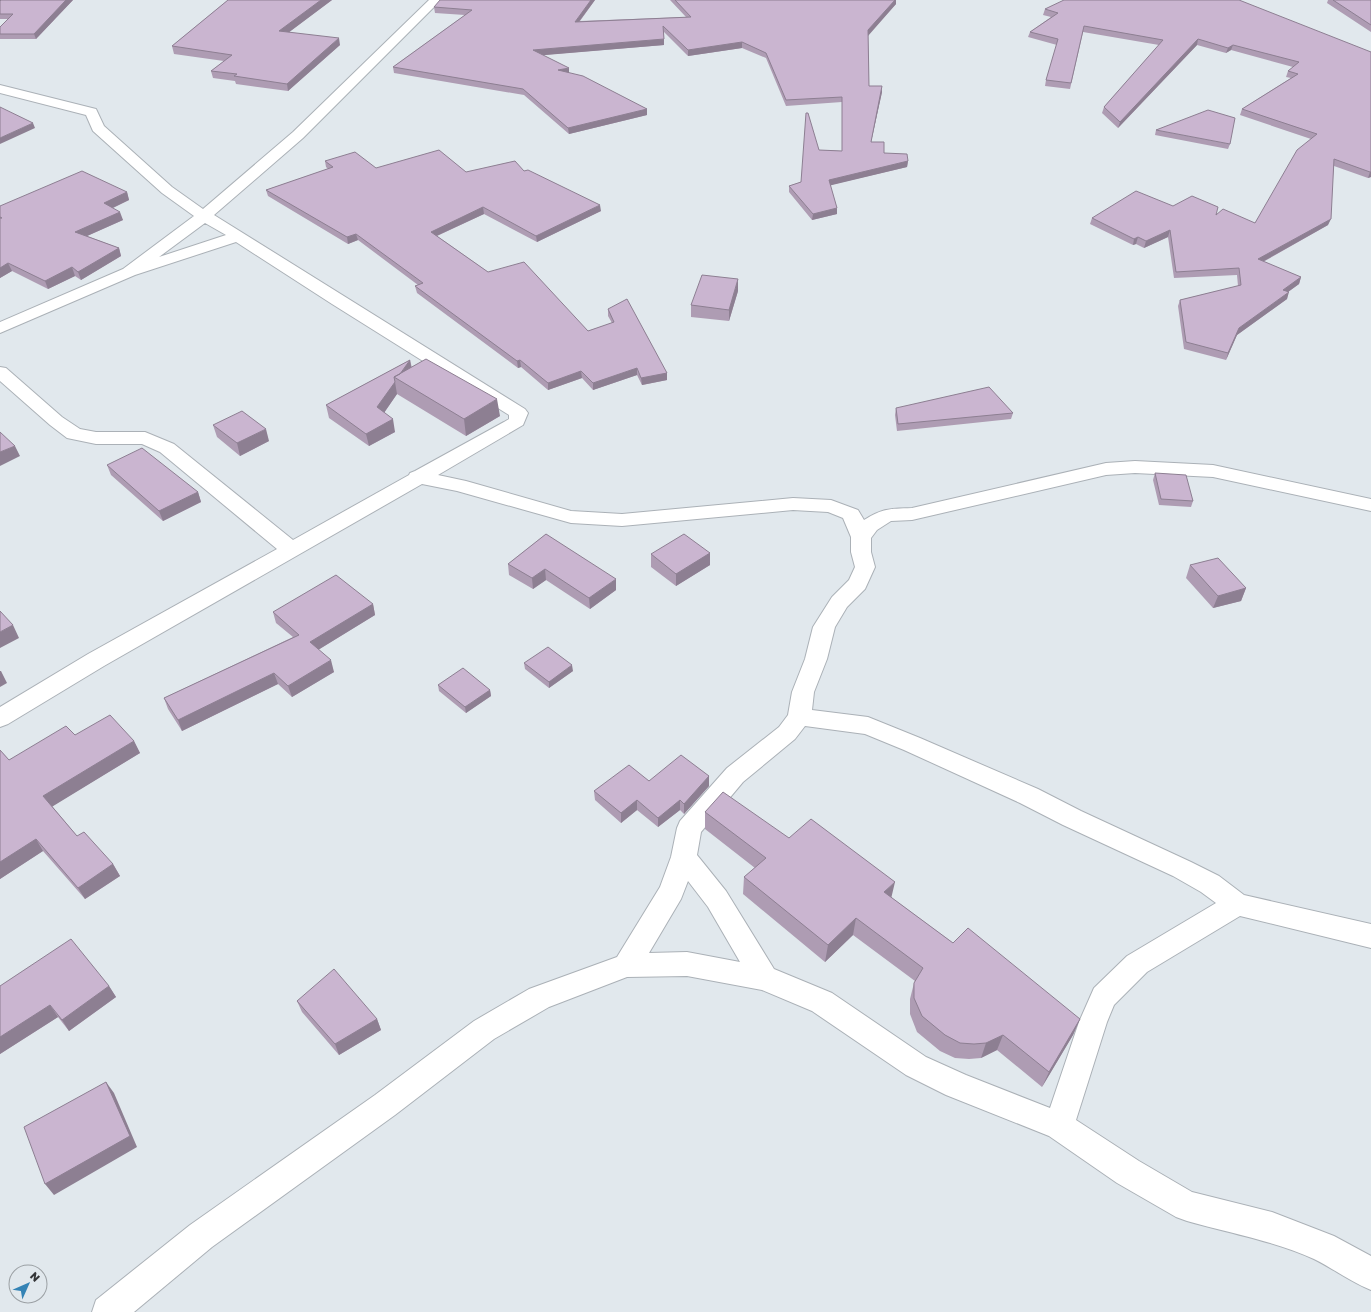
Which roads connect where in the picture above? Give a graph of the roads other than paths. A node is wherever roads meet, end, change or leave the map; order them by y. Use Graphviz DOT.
graph roads {
  1 [pos="435,0"];
  2 [pos="0,89"];
  3 [pos="204,216"];
  4 [pos="238,236"];
  5 [pos="129,272"];
  6 [pos="0,328"];
  7 [pos="0,372"];
  8 [pos="417,477"];
  9 [pos="1371,505"];
  10 [pos="861,537"];
  11 [pos="292,550"];
  12 [pos="799,717"];
  13 [pos="0,718"];
  14 [pos="684,857"];
  15 [pos="1237,904"];
  16 [pos="1371,936"];
  17 [pos="627,965"];
  18 [pos="764,978"];
  19 [pos="1059,1126"];
  20 [pos="1371,1274"];
  21 [pos="108,1312"];
  1 -- 3 [label="street"];
  2 -- 3 [label="street"];
  3 -- 4 [label="street"];
  3 -- 5 [label="street"];
  4 -- 5 [label="street"];
  4 -- 8 [label="street"];
  5 -- 6 [label="street"];
  7 -- 11 [label="street"];
  8 -- 10 [label="street"];
  8 -- 11 [label="street"];
  9 -- 10 [label="street"];
  10 -- 12 [label="street"];
  11 -- 13 [label="street"];
  12 -- 14 [label="street"];
  12 -- 15 [label="street"];
  14 -- 17 [label="street"];
  14 -- 18 [label="street"];
  15 -- 16 [label="street"];
  15 -- 19 [label="street"];
  17 -- 18 [label="street"];
  17 -- 21 [label="street"];
  18 -- 19 [label="street"];
  19 -- 20 [label="street"];
}
